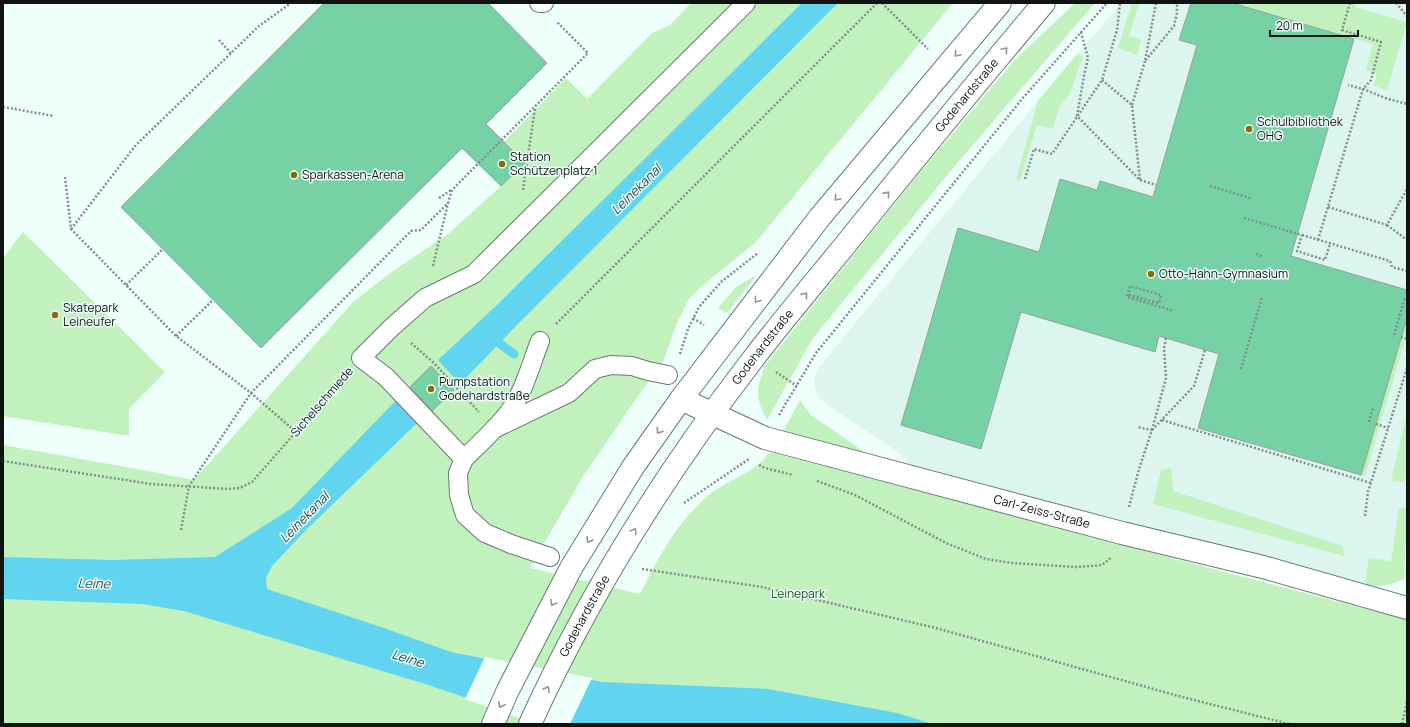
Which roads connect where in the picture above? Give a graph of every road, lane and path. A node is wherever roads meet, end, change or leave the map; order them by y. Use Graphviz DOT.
graph roads {
  1 [pos="291,3"];
  2 [pos="539,3"];
  3 [pos="544,3"];
  4 [pos="746,3"];
  5 [pos="877,3"];
  6 [pos="882,3"];
  7 [pos="1000,3"];
  8 [pos="1044,3"];
  9 [pos="1107,3"];
  10 [pos="1120,3"];
  11 [pos="1156,3"];
  12 [pos="1177,3"];
  13 [pos="1350,3"];
  14 [pos="1396,3"];
  15 [pos="1407,16"];
  16 [pos="1081,32"];
  17 [pos="220,40"];
  18 [pos="930,51"];
  19 [pos="232,53"];
  20 [pos="1145,61"];
  21 [pos="1102,80"];
  22 [pos="1348,85"];
  23 [pos="1363,89"];
  24 [pos="1407,104"];
  25 [pos="1132,105"];
  26 [pos="3,107"];
  27 [pos="535,107"];
  28 [pos="54,116"];
  29 [pos="1078,116"];
  30 [pos="527,160"];
  31 [pos="65,177"];
  32 [pos="1025,180"];
  33 [pos="1140,180"];
  34 [pos="1156,185"];
  35 [pos="1211,186"];
  36 [pos="1407,189"];
  37 [pos="452,190"];
  38 [pos="1250,197"];
  39 [pos="439,198"];
  40 [pos="448,203"];
  41 [pos="1328,207"];
  42 [pos="1244,218"];
  43 [pos="1387,225"];
  44 [pos="71,229"];
  45 [pos="1302,235"];
  46 [pos="1318,240"];
  47 [pos="1407,240"];
  48 [pos="1330,244"];
  49 [pos="763,248"];
  50 [pos="162,249"];
  51 [pos="1256,254"];
  52 [pos="1262,256"];
  53 [pos="1407,271"];
  54 [pos="126,285"];
  55 [pos="1129,294"];
  56 [pos="1262,297"];
  57 [pos="425,298"];
  58 [pos="1405,298"];
  59 [pos="213,300"];
  60 [pos="1174,311"];
  61 [pos="392,327"];
  62 [pos="1394,335"];
  63 [pos="176,336"];
  64 [pos="1401,337"];
  65 [pos="1166,338"];
  66 [pos="1407,339"];
  67 [pos="540,341"];
  68 [pos="1205,350"];
  69 [pos="678,357"];
  70 [pos="361,358"];
  71 [pos="1407,368"];
  72 [pos="1242,369"];
  73 [pos="668,375"];
  74 [pos="251,393"];
  75 [pos="682,399"];
  76 [pos="1373,407"];
  77 [pos="712,413"];
  78 [pos="1162,420"];
  79 [pos="1369,422"];
  80 [pos="1376,424"];
  81 [pos="1138,426"];
  82 [pos="1388,428"];
  83 [pos="494,429"];
  84 [pos="1152,430"];
  85 [pos="296,432"];
  86 [pos="765,438"];
  87 [pos="464,459"];
  88 [pos="748,460"];
  89 [pos="3,461"];
  90 [pos="795,475"];
  91 [pos="816,481"];
  92 [pos="1136,481"];
  93 [pos="1371,482"];
  94 [pos="189,486"];
  95 [pos="684,503"];
  96 [pos="1365,516"];
  97 [pos="182,530"];
  98 [pos="1137,536"];
  99 [pos="550,557"];
  100 [pos="641,563"];
  101 [pos="1407,608"];
  102 [pos="1407,702"];
  103 [pos="493,724"];
  104 [pos="530,724"];
  105 [pos="1289,724"];
  106 [pos="1402,724"];
  1 -- 19 [label="path"];
  2 -- 3 [label="lane"];
  2 -- 27 [label="path"];
  4 -- 57 [label="lane"];
  5 -- 67 [label="path"];
  6 -- 18 [label="path"];
  7 -- 75 [label="street, one-way"];
  77 -- 8 [label="street, Godehardstraße, one-way"];
  9 -- 16 [label="path"];
  10 -- 21 [label="path"];
  11 -- 20 [label="path"];
  12 -- 20 [label="path"];
  13 -- 23 [label="path"];
  14 -- 15 [label="path"];
  16 -- 29 [label="path"];
  16 -- 86 [label="path"];
  17 -- 19 [label="path"];
  19 -- 44 [label="path"];
  20 -- 25 [label="path"];
  21 -- 25 [label="path"];
  21 -- 29 [label="path"];
  22 -- 23 [label="path"];
  23 -- 24 [label="path"];
  23 -- 41 [label="path"];
  25 -- 33 [label="path"];
  26 -- 28 [label="path"];
  27 -- 30 [label="path"];
  27 -- 37 [label="path"];
  29 -- 32 [label="path"];
  29 -- 33 [label="path"];
  31 -- 44 [label="path"];
  33 -- 34 [label="path"];
  35 -- 38 [label="path"];
  36 -- 43 [label="path"];
  37 -- 39 [label="path"];
  37 -- 40 [label="path"];
  40 -- 57 [label="path"];
  40 -- 74 [label="path"];
  41 -- 43 [label="path"];
  41 -- 46 [label="path"];
  42 -- 45 [label="path"];
  43 -- 47 [label="path"];
  44 -- 54 [label="path"];
  45 -- 46 [label="path"];
  45 -- 48 [label="path"];
  46 -- 48 [label="path"];
  48 -- 53 [label="path"];
  49 -- 69 [label="path"];
  50 -- 54 [label="path"];
  51 -- 52 [label="path"];
  54 -- 63 [label="path"];
  55 -- 60 [label="path"];
  56 -- 72 [label="path"];
  57 -- 61 [label="lane"];
  58 -- 62 [label="path"];
  59 -- 63 [label="path"];
  61 -- 70 [label="lane"];
  61 -- 83 [label="path"];
  63 -- 74 [label="path"];
  64 -- 66 [label="path"];
  65 -- 84 [label="path"];
  67 -- 83 [label="lane"];
  68 -- 78 [label="path"];
  70 -- 85 [label="path, Sichelschmiede"];
  70 -- 87 [label="lane, Sichelschmiede"];
  71 -- 82 [label="path"];
  73 -- 83 [label="lane"];
  74 -- 85 [label="path"];
  74 -- 94 [label="path"];
  75 -- 77 [label="street, Carl-Zeiss-Straße"];
  75 -- 103 [label="street, one-way"];
  76 -- 79 [label="path"];
  77 -- 86 [label="street, Carl-Zeiss-Straße"];
  104 -- 77 [label="street, Godehardstraße, one-way"];
  78 -- 84 [label="path"];
  78 -- 93 [label="path"];
  80 -- 82 [label="path"];
  81 -- 84 [label="path"];
  82 -- 93 [label="path"];
  83 -- 87 [label="lane"];
  84 -- 92 [label="path"];
  85 -- 94 [label="path, Sichelschmiede"];
  86 -- 88 [label="path"];
  86 -- 98 [label="street, Carl-Zeiss-Straße"];
  87 -- 99 [label="lane"];
  88 -- 90 [label="path"];
  88 -- 95 [label="path"];
  89 -- 94 [label="path, Sichelschmiede"];
  91 -- 98 [label="path"];
  93 -- 96 [label="path"];
  94 -- 97 [label="path"];
  98 -- 101 [label="street, Carl-Zeiss-Straße"];
  100 -- 105 [label="path"];
  102 -- 106 [label="path"];
}
